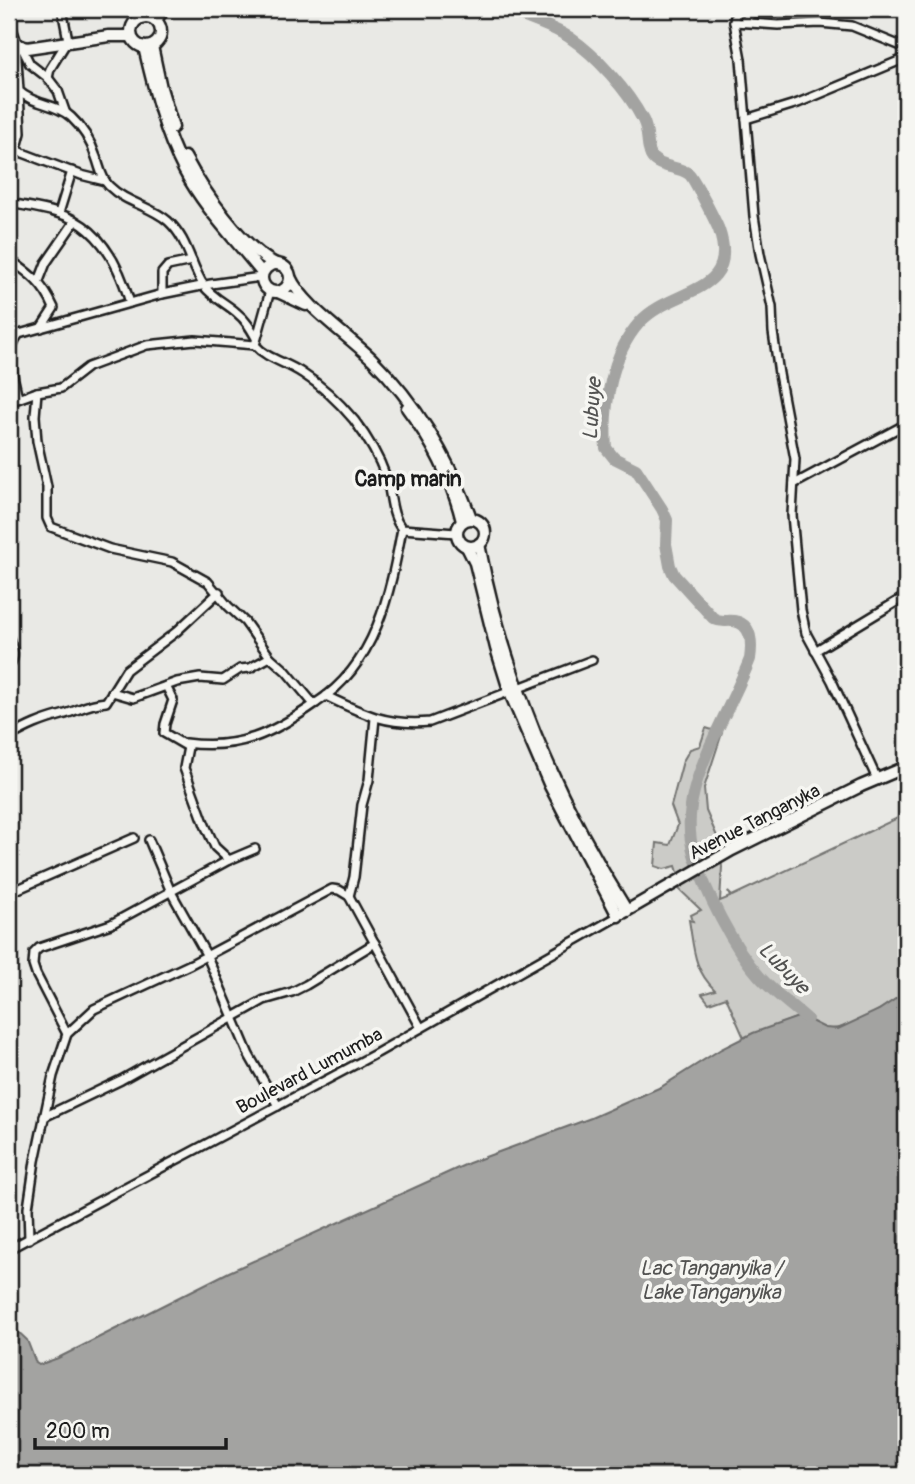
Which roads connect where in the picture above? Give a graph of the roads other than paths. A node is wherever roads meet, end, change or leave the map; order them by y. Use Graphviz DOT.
graph roads {
  1 [pos="14,9"];
  2 [pos="62,9"];
  3 [pos="166,9"];
  4 [pos="736,9"];
  5 [pos="757,9"];
  6 [pos="9,18"];
  7 [pos="157,21"];
  8 [pos="744,21"];
  9 [pos="734,22"];
  10 [pos="9,24"];
  11 [pos="131,36"];
  12 [pos="67,43"];
  13 [pos="19,45"];
  14 [pos="148,47"];
  15 [pos="906,48"];
  16 [pos="906,58"];
  17 [pos="48,78"];
  18 [pos="19,89"];
  19 [pos="9,102"];
  20 [pos="65,111"];
  21 [pos="747,119"];
  22 [pos="15,150"];
  23 [pos="72,171"];
  24 [pos="9,178"];
  25 [pos="104,181"];
  26 [pos="9,203"];
  27 [pos="59,213"];
  28 [pos="75,221"];
  29 [pos="9,259"];
  30 [pos="192,261"];
  31 [pos="276,264"];
  32 [pos="262,275"];
  33 [pos="290,278"];
  34 [pos="39,281"];
  35 [pos="204,285"];
  36 [pos="274,292"];
  37 [pos="162,294"];
  38 [pos="130,303"];
  39 [pos="41,328"];
  40 [pos="256,342"];
  41 [pos="37,392"];
  42 [pos="18,398"];
  43 [pos="9,402"];
  44 [pos="906,425"];
  45 [pos="794,484"];
  46 [pos="467,520"];
  47 [pos="402,528"];
  48 [pos="456,533"];
  49 [pos="480,544"];
  50 [pos="467,547"];
  51 [pos="219,592"];
  52 [pos="906,596"];
  53 [pos="9,638"];
  54 [pos="815,651"];
  55 [pos="270,657"];
  56 [pos="593,660"];
  57 [pos="9,665"];
  58 [pos="166,686"];
  59 [pos="514,691"];
  60 [pos="113,692"];
  61 [pos="326,696"];
  62 [pos="316,703"];
  63 [pos="375,718"];
  64 [pos="9,737"];
  65 [pos="184,743"];
  66 [pos="906,767"];
  67 [pos="877,779"];
  68 [pos="134,838"];
  69 [pos="149,840"];
  70 [pos="255,849"];
  71 [pos="229,860"];
  72 [pos="171,892"];
  73 [pos="9,893"];
  74 [pos="349,895"];
  75 [pos="622,913"];
  76 [pos="375,943"];
  77 [pos="207,956"];
  78 [pos="234,1018"];
  79 [pos="421,1028"];
  80 [pos="67,1034"];
  81 [pos="278,1106"];
  82 [pos="44,1117"];
  83 [pos="29,1239"];
  84 [pos="9,1250"];
  1 -- 6 [label="street"];
  2 -- 12 [label="street"];
  3 -- 7 [label="street"];
  4 -- 9 [label="street"];
  5 -- 8 [label="street"];
  7 -- 11 [label="street"];
  7 -- 14 [label="street"];
  8 -- 9 [label="street"];
  8 -- 15 [label="street"];
  9 -- 21 [label="street"];
  10 -- 13 [label="street"];
  11 -- 12 [label="street"];
  11 -- 14 [label="street"];
  12 -- 13 [label="street"];
  12 -- 17 [label="street"];
  13 -- 17 [label="street"];
  13 -- 18 [label="street"];
  14 -- 31 [label="street"];
  14 -- 32 [label="street"];
  16 -- 21 [label="street"];
  17 -- 20 [label="street"];
  18 -- 19 [label="street"];
  18 -- 20 [label="street"];
  18 -- 22 [label="street"];
  20 -- 25 [label="street"];
  21 -- 45 [label="street"];
  22 -- 23 [label="street"];
  22 -- 24 [label="street"];
  23 -- 25 [label="street"];
  23 -- 27 [label="street"];
  25 -- 30 [label="street"];
  26 -- 27 [label="street"];
  27 -- 28 [label="street"];
  28 -- 34 [label="street"];
  28 -- 38 [label="street"];
  29 -- 34 [label="street"];
  30 -- 35 [label="street"];
  30 -- 37 [label="street"];
  31 -- 32 [label="street"];
  31 -- 33 [label="street"];
  32 -- 35 [label="street"];
  32 -- 36 [label="street"];
  33 -- 36 [label="street"];
  33 -- 46 [label="street"];
  34 -- 39 [label="street"];
  35 -- 37 [label="street"];
  35 -- 40 [label="street"];
  36 -- 40 [label="street"];
  36 -- 46 [label="street"];
  37 -- 38 [label="street"];
  38 -- 39 [label="street"];
  39 -- 42 [label="street"];
  40 -- 41 [label="street"];
  40 -- 47 [label="street"];
  41 -- 42 [label="street"];
  41 -- 51 [label="street"];
  42 -- 43 [label="street"];
  44 -- 45 [label="street"];
  45 -- 54 [label="street"];
  46 -- 48 [label="street"];
  46 -- 49 [label="street"];
  47 -- 48 [label="street"];
  47 -- 61 [label="street"];
  48 -- 50 [label="street"];
  49 -- 50 [label="street"];
  49 -- 59 [label="street"];
  50 -- 59 [label="street"];
  51 -- 55 [label="street"];
  51 -- 60 [label="street"];
  52 -- 54 [label="street"];
  53 -- 57 [label="street"];
  54 -- 67 [label="street"];
  55 -- 58 [label="street"];
  55 -- 62 [label="street"];
  56 -- 59 [label="street"];
  58 -- 60 [label="street"];
  58 -- 65 [label="street"];
  59 -- 63 [label="street"];
  59 -- 75 [label="street"];
  60 -- 64 [label="street"];
  61 -- 62 [label="street"];
  61 -- 63 [label="street"];
  62 -- 65 [label="street"];
  63 -- 74 [label="street"];
  65 -- 71 [label="street"];
  66 -- 67 [label="street, Avenue Tanganyka"];
  67 -- 75 [label="street, Avenue Tanganyka"];
  68 -- 73 [label="street"];
  69 -- 72 [label="street"];
  70 -- 71 [label="street"];
  71 -- 72 [label="street"];
  72 -- 77 [label="street"];
  72 -- 80 [label="street"];
  74 -- 76 [label="street"];
  74 -- 77 [label="street"];
  75 -- 79 [label="street, Boulevard Lumumba"];
  76 -- 78 [label="street"];
  76 -- 79 [label="street"];
  77 -- 78 [label="street"];
  77 -- 80 [label="street"];
  78 -- 81 [label="street"];
  78 -- 82 [label="street"];
  79 -- 81 [label="street, Boulevard Lumumba"];
  80 -- 82 [label="street"];
  81 -- 83 [label="street, Boulevard Lumumba"];
  82 -- 83 [label="street"];
  83 -- 84 [label="street, Boulevard Lumumba"];
}
